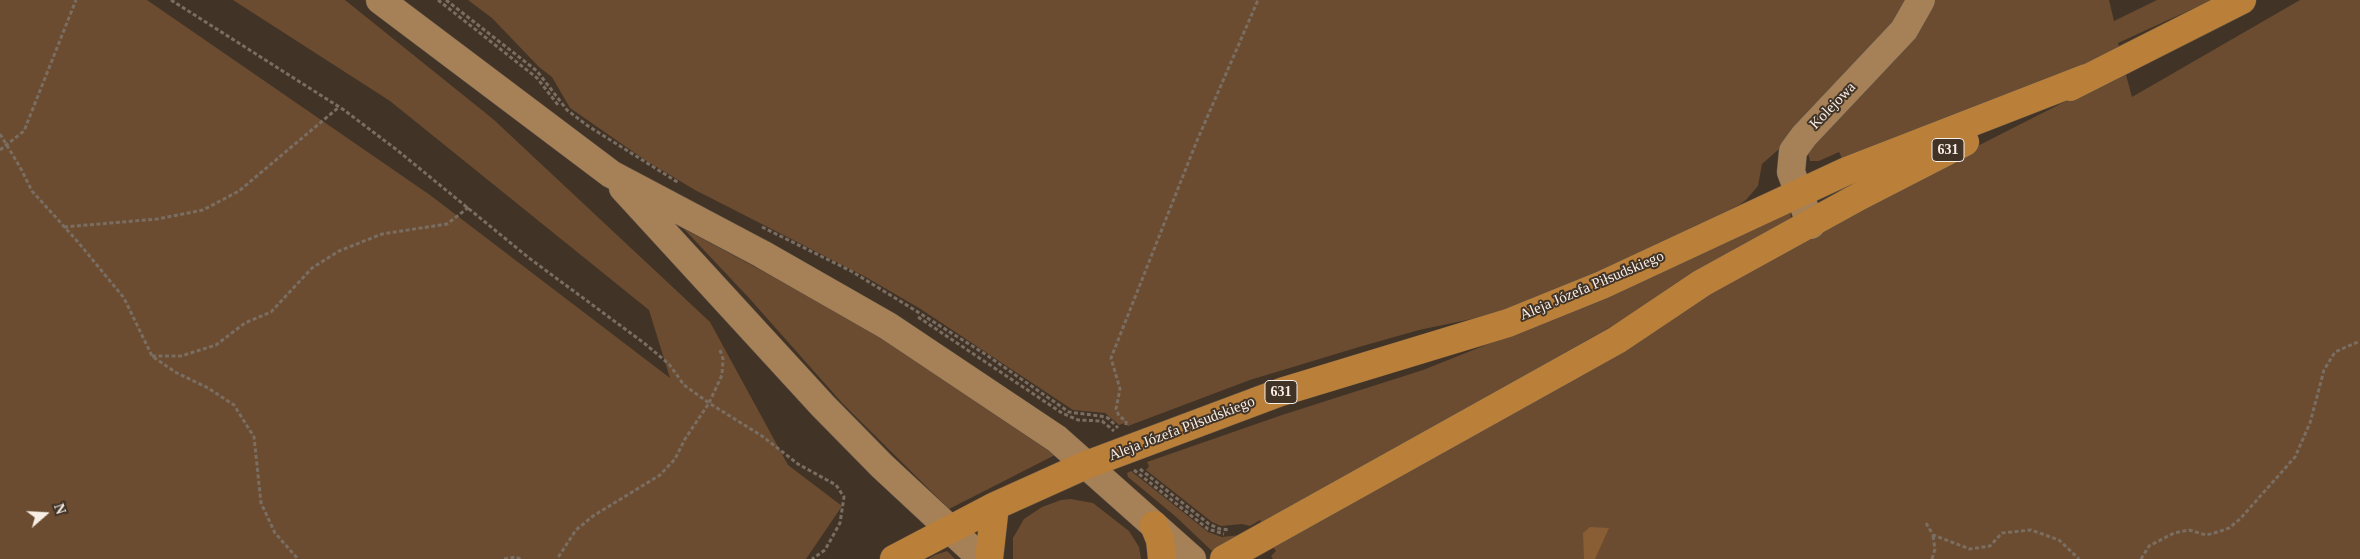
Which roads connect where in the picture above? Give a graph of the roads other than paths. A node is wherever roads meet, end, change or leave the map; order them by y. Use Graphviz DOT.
graph roads {
  1 [pos="380,0"];
  2 [pos="1921,0"];
  3 [pos="2242,0"];
  4 [pos="2086,78"];
  5 [pos="610,174"];
  6 [pos="1798,193"];
  7 [pos="1811,225"];
  8 [pos="1086,465"];
  9 [pos="994,506"];
  10 [pos="1154,525"];
  11 [pos="949,528"];
  12 [pos="894,559"];
  13 [pos="982,559"];
  14 [pos="989,559"];
  15 [pos="1162,559"];
  16 [pos="1192,559"];
  17 [pos="1224,559"];
  1 -- 5 [label="main road"];
  2 -- 6 [label="main road, Kolejowa"];
  3 -- 4 [label="main road, Aleja Józefa Piłsudskiego / 631"];
  4 -- 6 [label="main road, Aleja Józefa Piłsudskiego / 631"];
  4 -- 7 [label="main road, Aleja Józefa Piłsudskiego / 631"];
  5 -- 8 [label="main road"];
  5 -- 11 [label="main road"];
  6 -- 7 [label="main road, Kolejowa"];
  6 -- 8 [label="main road, Aleja Józefa Piłsudskiego / 631"];
  7 -- 17 [label="main road, Aleja Józefa Piłsudskiego / 631"];
  8 -- 9 [label="main road, 631"];
  8 -- 10 [label="main road"];
  9 -- 11 [label="main road, 631"];
  9 -- 14 [label="main road"];
  10 -- 15 [label="main road"];
  10 -- 16 [label="main road"];
  11 -- 12 [label="main road, 631"];
  11 -- 13 [label="main road"];
}
